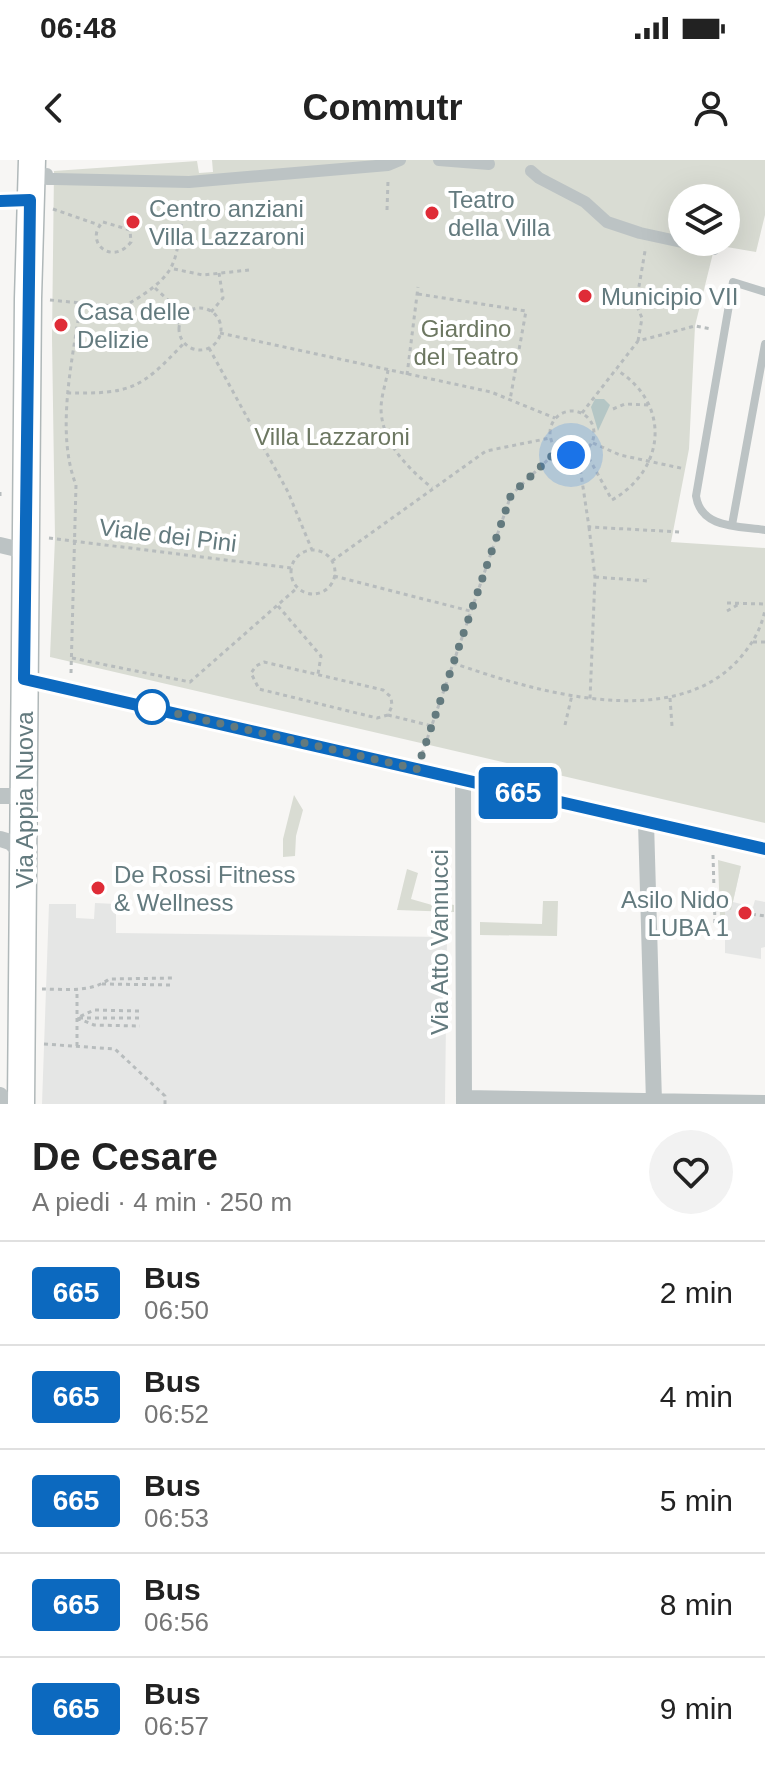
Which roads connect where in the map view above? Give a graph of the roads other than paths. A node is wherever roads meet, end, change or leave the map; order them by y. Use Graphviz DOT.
graph roads {
  1 [pos="439,160"];
  2 [pos="394,163"];
  3 [pos="489,164"];
  4 [pos="40,167"];
  5 [pos="531,171"];
  6 [pos="0,201"];
  7 [pos="38,205"];
  8 [pos="668,239"];
  9 [pos="765,292"];
  10 [pos="765,344"];
  11 [pos="732,525"];
  12 [pos="765,530"];
  13 [pos="12,548"];
  14 [pos="24,679"];
  15 [pos="463,780"];
  16 [pos="12,792"];
  17 [pos="646,822"];
  18 [pos="0,839"];
  19 [pos="765,849"];
  20 [pos="24,855"];
  21 [pos="0,1095"];
  22 [pos="464,1101"];
  23 [pos="654,1102"];
  24 [pos="765,1103"];
  25 [pos="7,1104"];
  26 [pos="21,1104"];
  1 -- 3 [label="street"];
  2 -- 4 [label="street"];
  4 -- 7 [label="main road, Via Appia Nuova"];
  5 -- 8 [label="street"];
  6 -- 7 [label="street"];
  7 -- 13 [label="main road, Via Appia Nuova"];
  9 -- 11 [label="lane"];
  10 -- 11 [label="lane"];
  11 -- 12 [label="lane"];
  13 -- 14 [label="main road, Via Appia Nuova"];
  14 -- 15 [label="street"];
  14 -- 16 [label="main road, Via Appia Nuova"];
  15 -- 17 [label="street"];
  15 -- 22 [label="street, Via Atto Vannucci"];
  16 -- 20 [label="main road, Via Appia Nuova"];
  17 -- 19 [label="street"];
  17 -- 23 [label="street"];
  18 -- 20 [label="street"];
  20 -- 26 [label="main road, Via Appia Nuova"];
  21 -- 25 [label="street"];
  22 -- 23 [label="street"];
  23 -- 24 [label="street"];
}
